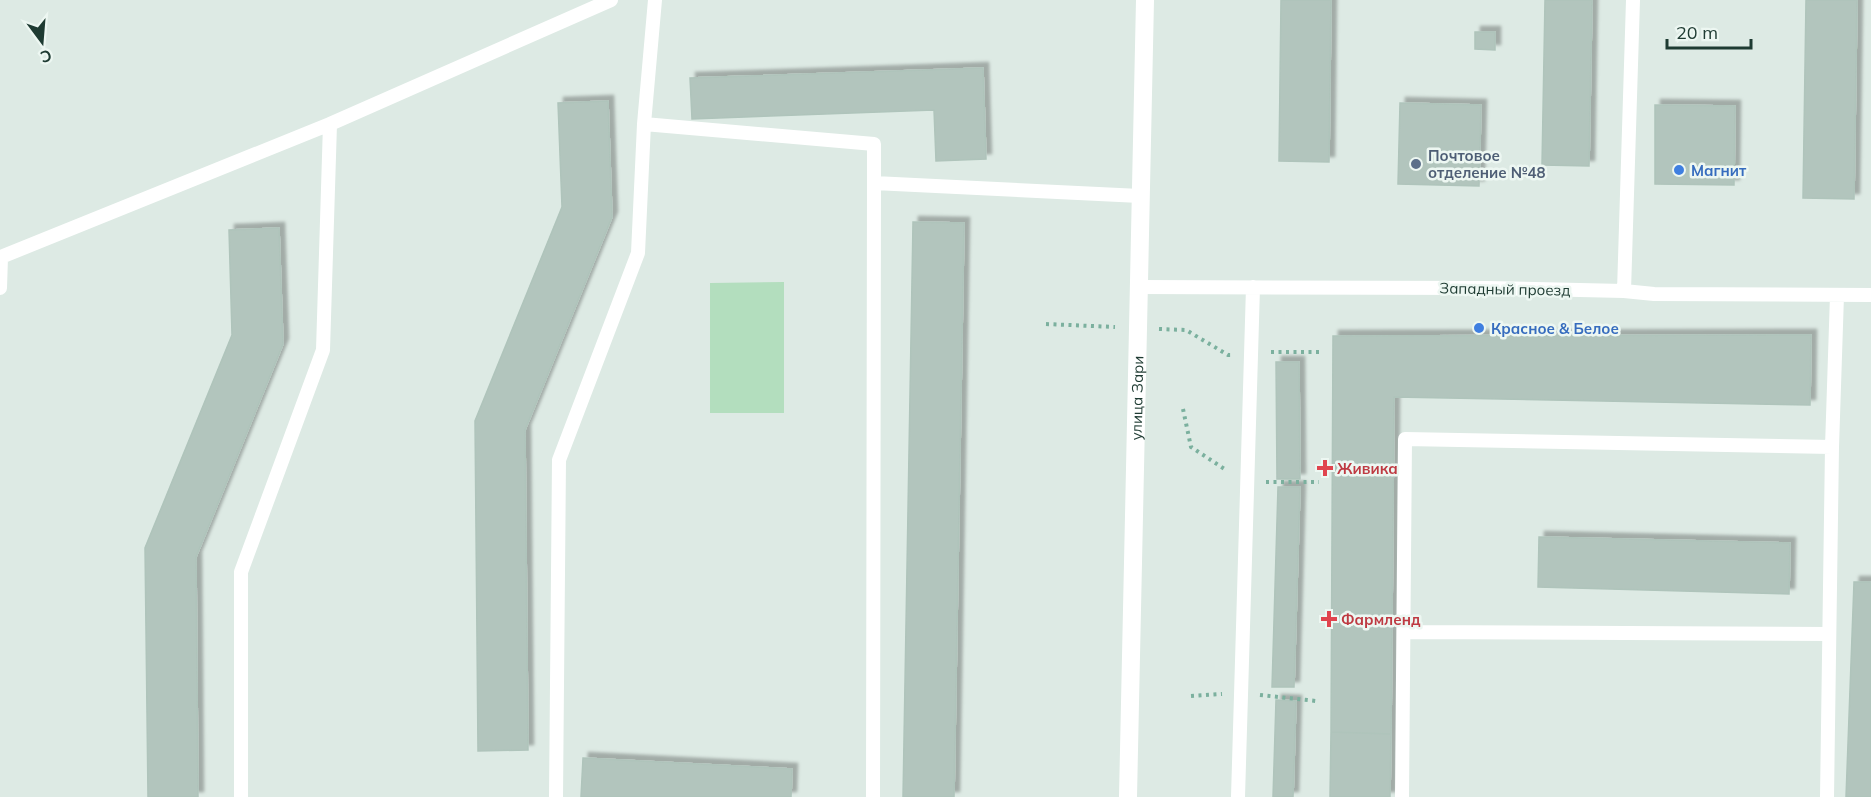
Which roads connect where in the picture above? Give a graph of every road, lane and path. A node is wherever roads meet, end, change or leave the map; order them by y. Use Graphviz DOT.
graph roads {
  1 [pos="611,0"];
  2 [pos="655,0"];
  3 [pos="1145,0"];
  4 [pos="1633,0"];
  5 [pos="330,124"];
  6 [pos="645,124"];
  7 [pos="874,183"];
  8 [pos="1140,196"];
  9 [pos="1138,287"];
  10 [pos="1253,287"];
  11 [pos="0,288"];
  12 [pos="1624,291"];
  13 [pos="1837,295"];
  14 [pos="1871,295"];
  15 [pos="1046,324"];
  16 [pos="1138,328"];
  17 [pos="1322,352"];
  18 [pos="1251,353"];
  19 [pos="1832,447"];
  20 [pos="1404,632"];
  21 [pos="1829,634"];
  22 [pos="241,797"];
  23 [pos="556,797"];
  24 [pos="873,797"];
  25 [pos="1128,797"];
  26 [pos="1238,797"];
  27 [pos="1402,797"];
  28 [pos="1827,797"];
  1 -- 5 [label="lane"];
  2 -- 6 [label="lane"];
  3 -- 8 [label="street, улица Зари"];
  4 -- 12 [label="lane"];
  5 -- 11 [label="lane"];
  5 -- 22 [label="lane"];
  6 -- 7 [label="lane"];
  6 -- 23 [label="lane"];
  7 -- 8 [label="lane"];
  7 -- 24 [label="lane"];
  8 -- 9 [label="street, улица Зари"];
  9 -- 10 [label="lane, Западный проезд"];
  9 -- 16 [label="street, улица Зари"];
  10 -- 12 [label="lane, Западный проезд"];
  10 -- 18 [label="lane"];
  12 -- 13 [label="lane, Западный проезд"];
  13 -- 14 [label="lane, Западный проезд"];
  13 -- 19 [label="lane"];
  15 -- 16 [label="path"];
  16 -- 18 [label="path"];
  16 -- 25 [label="street, улица Зари"];
  17 -- 18 [label="path"];
  18 -- 26 [label="lane"];
  19 -- 20 [label="lane"];
  19 -- 21 [label="lane"];
  20 -- 21 [label="lane"];
  20 -- 27 [label="lane"];
  21 -- 28 [label="lane"];
}
